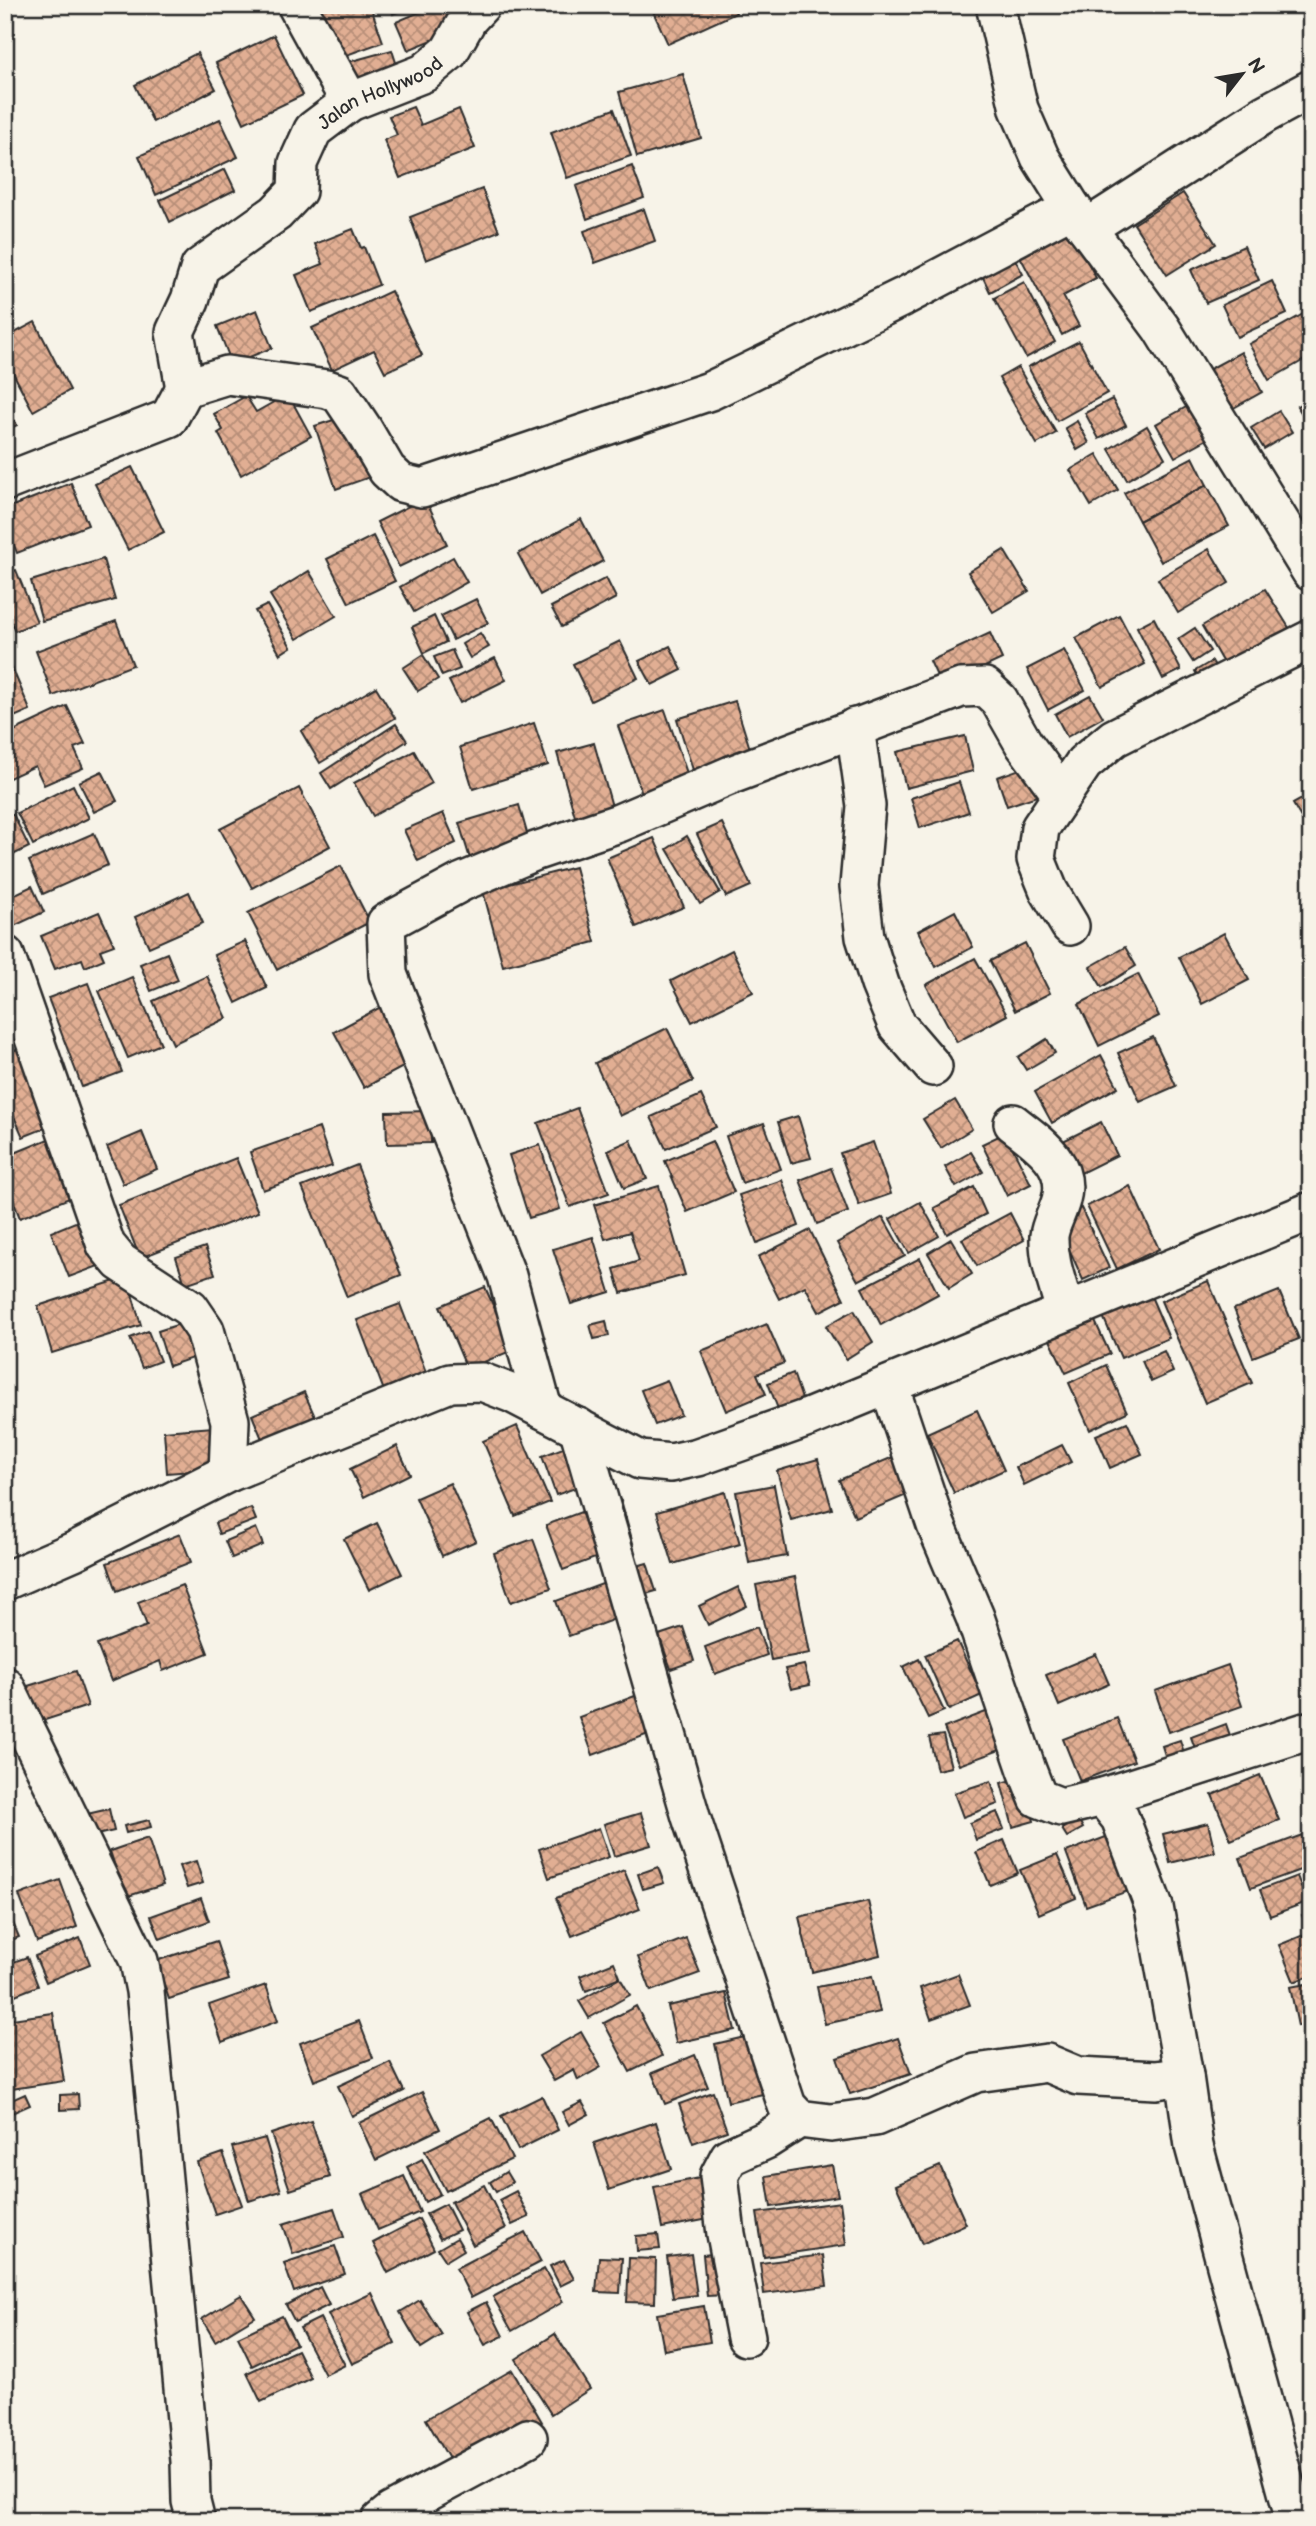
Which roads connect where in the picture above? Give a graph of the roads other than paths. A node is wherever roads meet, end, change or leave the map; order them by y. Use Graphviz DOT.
graph roads {
  1 [pos="481,5"];
  2 [pos="995,5"];
  3 [pos="297,6"];
  4 [pos="1311,89"];
  5 [pos="350,102"];
  6 [pos="1080,218"];
  7 [pos="185,388"];
  8 [pos="5,482"];
  9 [pos="1311,572"];
  10 [pos="1311,639"];
  11 [pos="855,727"];
  12 [pos="1061,794"];
  13 [pos="1070,926"];
  14 [pos="5,954"];
  15 [pos="933,1067"];
  16 [pos="1013,1123"];
  17 [pos="1311,1211"];
  18 [pos="1065,1311"];
  19 [pos="889,1385"];
  20 [pos="543,1409"];
  21 [pos="578,1427"];
  22 [pos="228,1473"];
  23 [pos="5,1581"];
  24 [pos="5,1686"];
  25 [pos="1311,1730"];
  26 [pos="1103,1797"];
  27 [pos="1184,2076"];
  28 [pos="799,2119"];
  29 [pos="746,2337"];
  30 [pos="528,2438"];
  31 [pos="196,2521"];
  32 [pos="380,2521"];
  33 [pos="1295,2521"];
  1 -- 5 [label="street, Jalan Hollywood"];
  2 -- 6 [label="street"];
  3 -- 5 [label="street"];
  4 -- 6 [label="street"];
  5 -- 7 [label="street, Jalan Hollywood"];
  6 -- 7 [label="street"];
  6 -- 9 [label="street"];
  7 -- 8 [label="street"];
  10 -- 12 [label="street"];
  11 -- 12 [label="street"];
  11 -- 15 [label="street"];
  11 -- 20 [label="street"];
  12 -- 13 [label="street"];
  14 -- 22 [label="street"];
  16 -- 18 [label="street"];
  17 -- 18 [label="street"];
  18 -- 19 [label="street"];
  19 -- 21 [label="street"];
  19 -- 26 [label="street"];
  20 -- 21 [label="street"];
  20 -- 22 [label="street"];
  21 -- 28 [label="street"];
  22 -- 23 [label="street"];
  24 -- 31 [label="street"];
  25 -- 26 [label="street"];
  26 -- 27 [label="street"];
  27 -- 28 [label="street"];
  27 -- 33 [label="street"];
  28 -- 29 [label="street"];
  30 -- 32 [label="street"];
}
